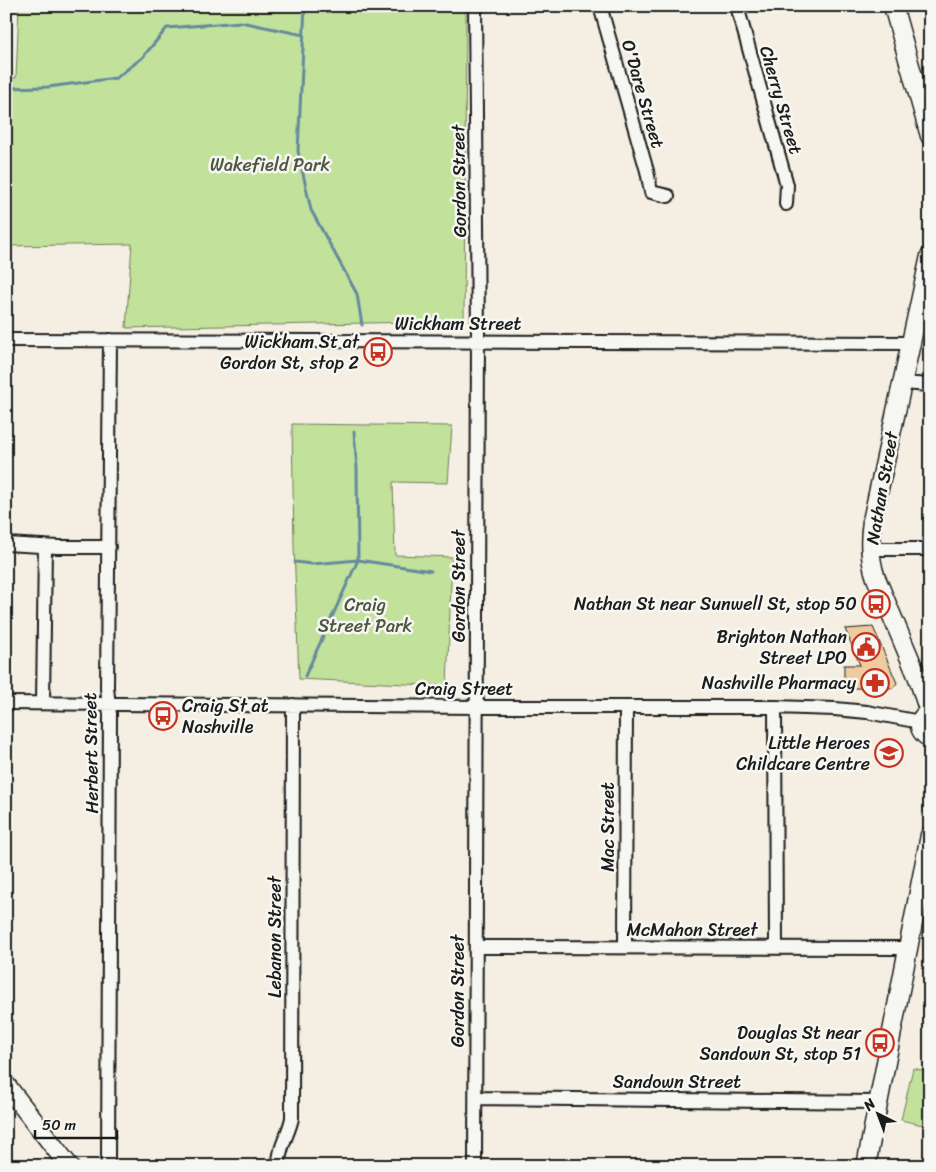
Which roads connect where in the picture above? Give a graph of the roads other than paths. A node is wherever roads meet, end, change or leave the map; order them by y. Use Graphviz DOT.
graph roads {
  1 [pos="475,6"];
  2 [pos="600,6"];
  3 [pos="737,6"];
  4 [pos="893,6"];
  5 [pos="930,136"];
  6 [pos="668,196"];
  7 [pos="786,204"];
  8 [pos="930,256"];
  9 [pos="6,340"];
  10 [pos="110,340"];
  11 [pos="478,341"];
  12 [pos="910,343"];
  13 [pos="902,383"];
  14 [pos="930,385"];
  15 [pos="6,544"];
  16 [pos="45,546"];
  17 [pos="108,547"];
  18 [pos="869,549"];
  19 [pos="930,549"];
  20 [pos="43,702"];
  21 [pos="6,703"];
  22 [pos="109,704"];
  23 [pos="293,705"];
  24 [pos="476,707"];
  25 [pos="626,707"];
  26 [pos="775,707"];
  27 [pos="926,715"];
  28 [pos="930,738"];
  29 [pos="930,835"];
  30 [pos="476,947"];
  31 [pos="625,947"];
  32 [pos="776,948"];
  33 [pos="908,948"];
  34 [pos="6,1085"];
  35 [pos="476,1098"];
  36 [pos="878,1102"];
  37 [pos="69,1166"];
  38 [pos="107,1166"];
  39 [pos="279,1166"];
  40 [pos="475,1166"];
  41 [pos="866,1166"];
  1 -- 11 [label="street, Gordon Street"];
  2 -- 6 [label="street, O'Dare Street"];
  3 -- 7 [label="street, Cherry Street"];
  4 -- 5 [label="street"];
  8 -- 12 [label="street, Nathan Street"];
  9 -- 10 [label="street, Wickham Street"];
  10 -- 11 [label="street, Wickham Street"];
  10 -- 17 [label="street, Herbert Street"];
  11 -- 12 [label="street, Wickham Street"];
  11 -- 24 [label="street, Gordon Street"];
  12 -- 13 [label="street, Nathan Street"];
  13 -- 14 [label="street"];
  13 -- 18 [label="street, Nathan Street"];
  15 -- 16 [label="street"];
  16 -- 17 [label="street"];
  16 -- 20 [label="street"];
  17 -- 22 [label="street, Herbert Street"];
  18 -- 19 [label="street"];
  18 -- 27 [label="street, Nathan Street"];
  20 -- 21 [label="street, Craig Street"];
  20 -- 22 [label="street, Craig Street"];
  22 -- 23 [label="street, Craig Street"];
  22 -- 38 [label="street, Herbert Street"];
  23 -- 24 [label="street, Craig Street"];
  23 -- 39 [label="street, Lebanon Street"];
  24 -- 25 [label="street, Craig Street"];
  24 -- 30 [label="street, Gordon Street"];
  25 -- 26 [label="street, Craig Street"];
  25 -- 31 [label="street, Mac Street"];
  26 -- 27 [label="street, Craig Street"];
  26 -- 32 [label="street"];
  27 -- 28 [label="street, Nathan Street"];
  29 -- 33 [label="street"];
  30 -- 31 [label="street, McMahon Street"];
  30 -- 35 [label="street, Gordon Street"];
  31 -- 32 [label="street, McMahon Street"];
  32 -- 33 [label="street, McMahon Street"];
  33 -- 36 [label="street"];
  34 -- 37 [label="street"];
  35 -- 36 [label="street, Sandown Street"];
  35 -- 40 [label="street, Gordon Street"];
  36 -- 41 [label="street"];
}
